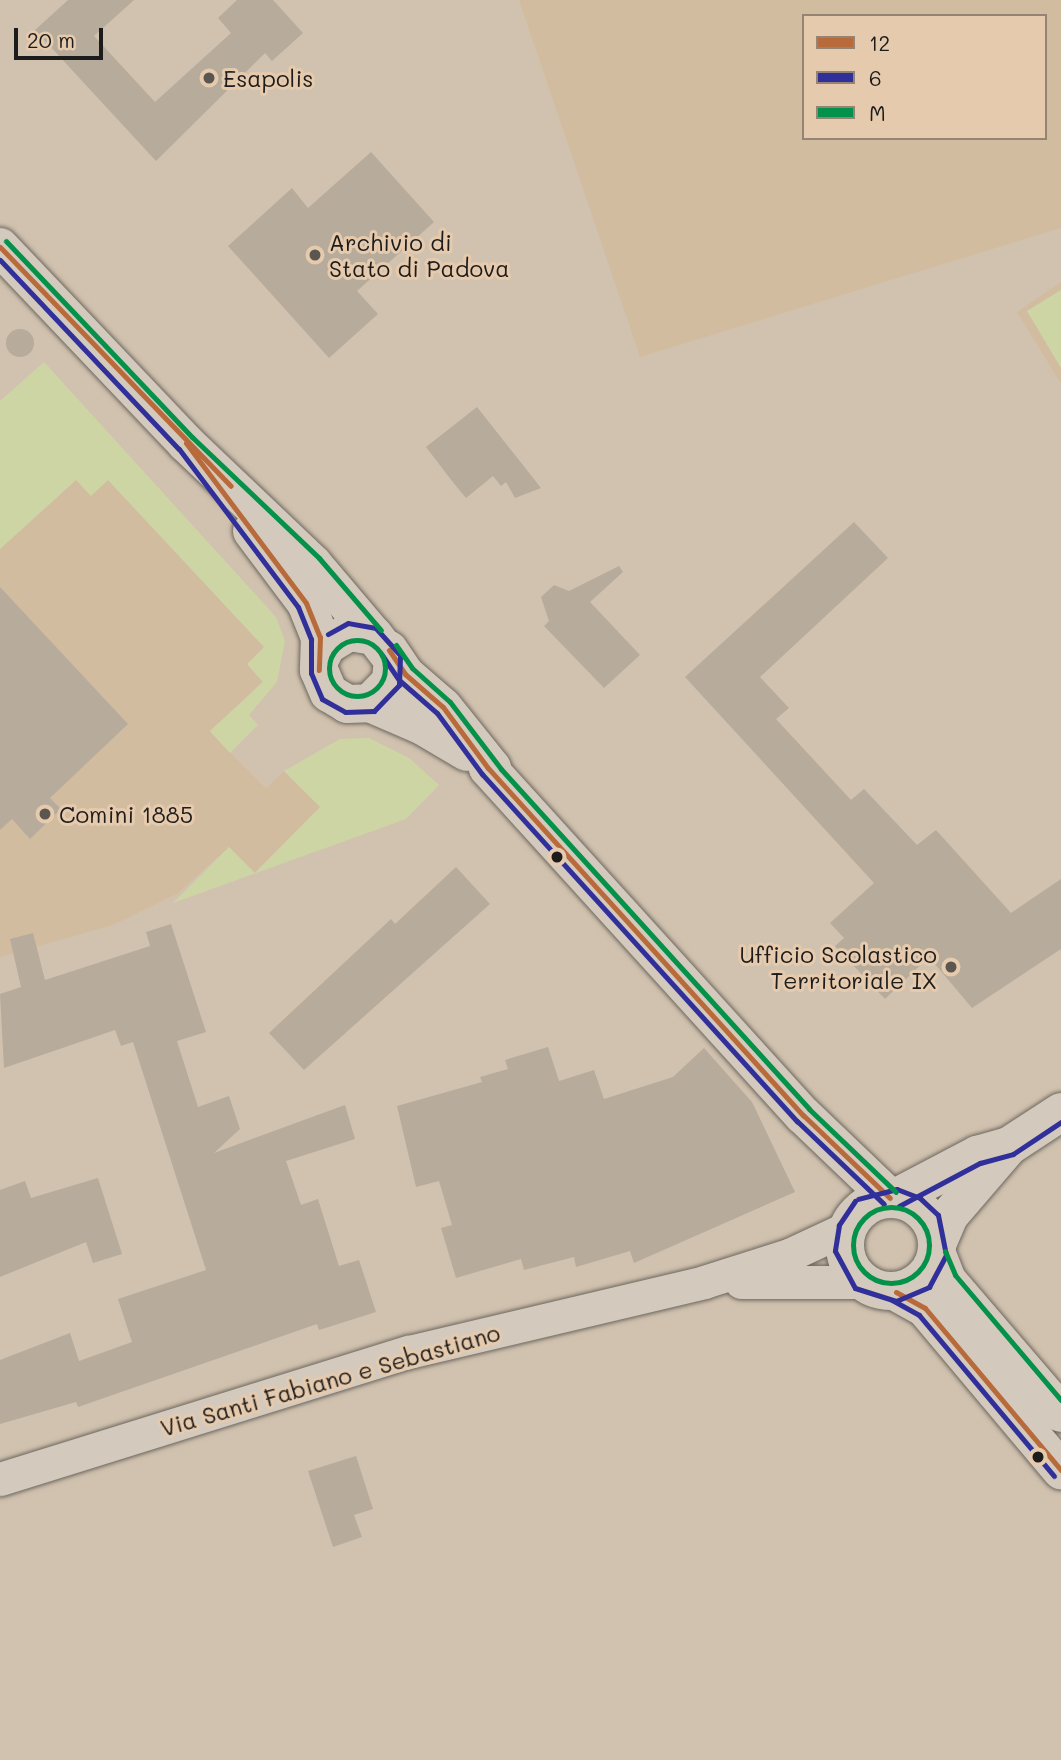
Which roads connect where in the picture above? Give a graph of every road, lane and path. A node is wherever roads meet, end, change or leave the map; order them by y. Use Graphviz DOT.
graph roads {
  1 [pos="0,247"];
  2 [pos="186,443"];
  3 [pos="381,643"];
  4 [pos="321,657"];
  5 [pos="370,703"];
  6 [pos="492,768"];
  7 [pos="1061,1112"];
  8 [pos="803,1115"];
  9 [pos="1009,1146"];
  10 [pos="892,1198"];
  11 [pos="849,1225"];
  12 [pos="937,1248"];
  13 [pos="704,1282"];
  14 [pos="879,1287"];
  15 [pos="1061,1413"];
  16 [pos="1052,1460"];
  17 [pos="0,1479"];
  1 -- 2 [label="main road"];
  2 -- 3 [label="main road"];
  2 -- 4 [label="main road"];
  3 -- 4 [label="main road"];
  3 -- 5 [label="main road"];
  3 -- 6 [label="main road"];
  4 -- 5 [label="main road"];
  5 -- 6 [label="main road"];
  6 -- 8 [label="main road"];
  7 -- 9 [label="main road"];
  8 -- 10 [label="main road"];
  8 -- 11 [label="main road"];
  9 -- 10 [label="main road"];
  9 -- 12 [label="main road"];
  10 -- 11 [label="main road"];
  10 -- 12 [label="main road"];
  11 -- 13 [label="street, Via Santi Fabiano e Sebastiano"];
  11 -- 14 [label="main road"];
  12 -- 14 [label="main road"];
  12 -- 15 [label="main road"];
  13 -- 14 [label="street, Via Santi Fabiano e Sebastiano"];
  13 -- 17 [label="street, Via Santi Fabiano e Sebastiano"];
  14 -- 16 [label="main road"];
}
